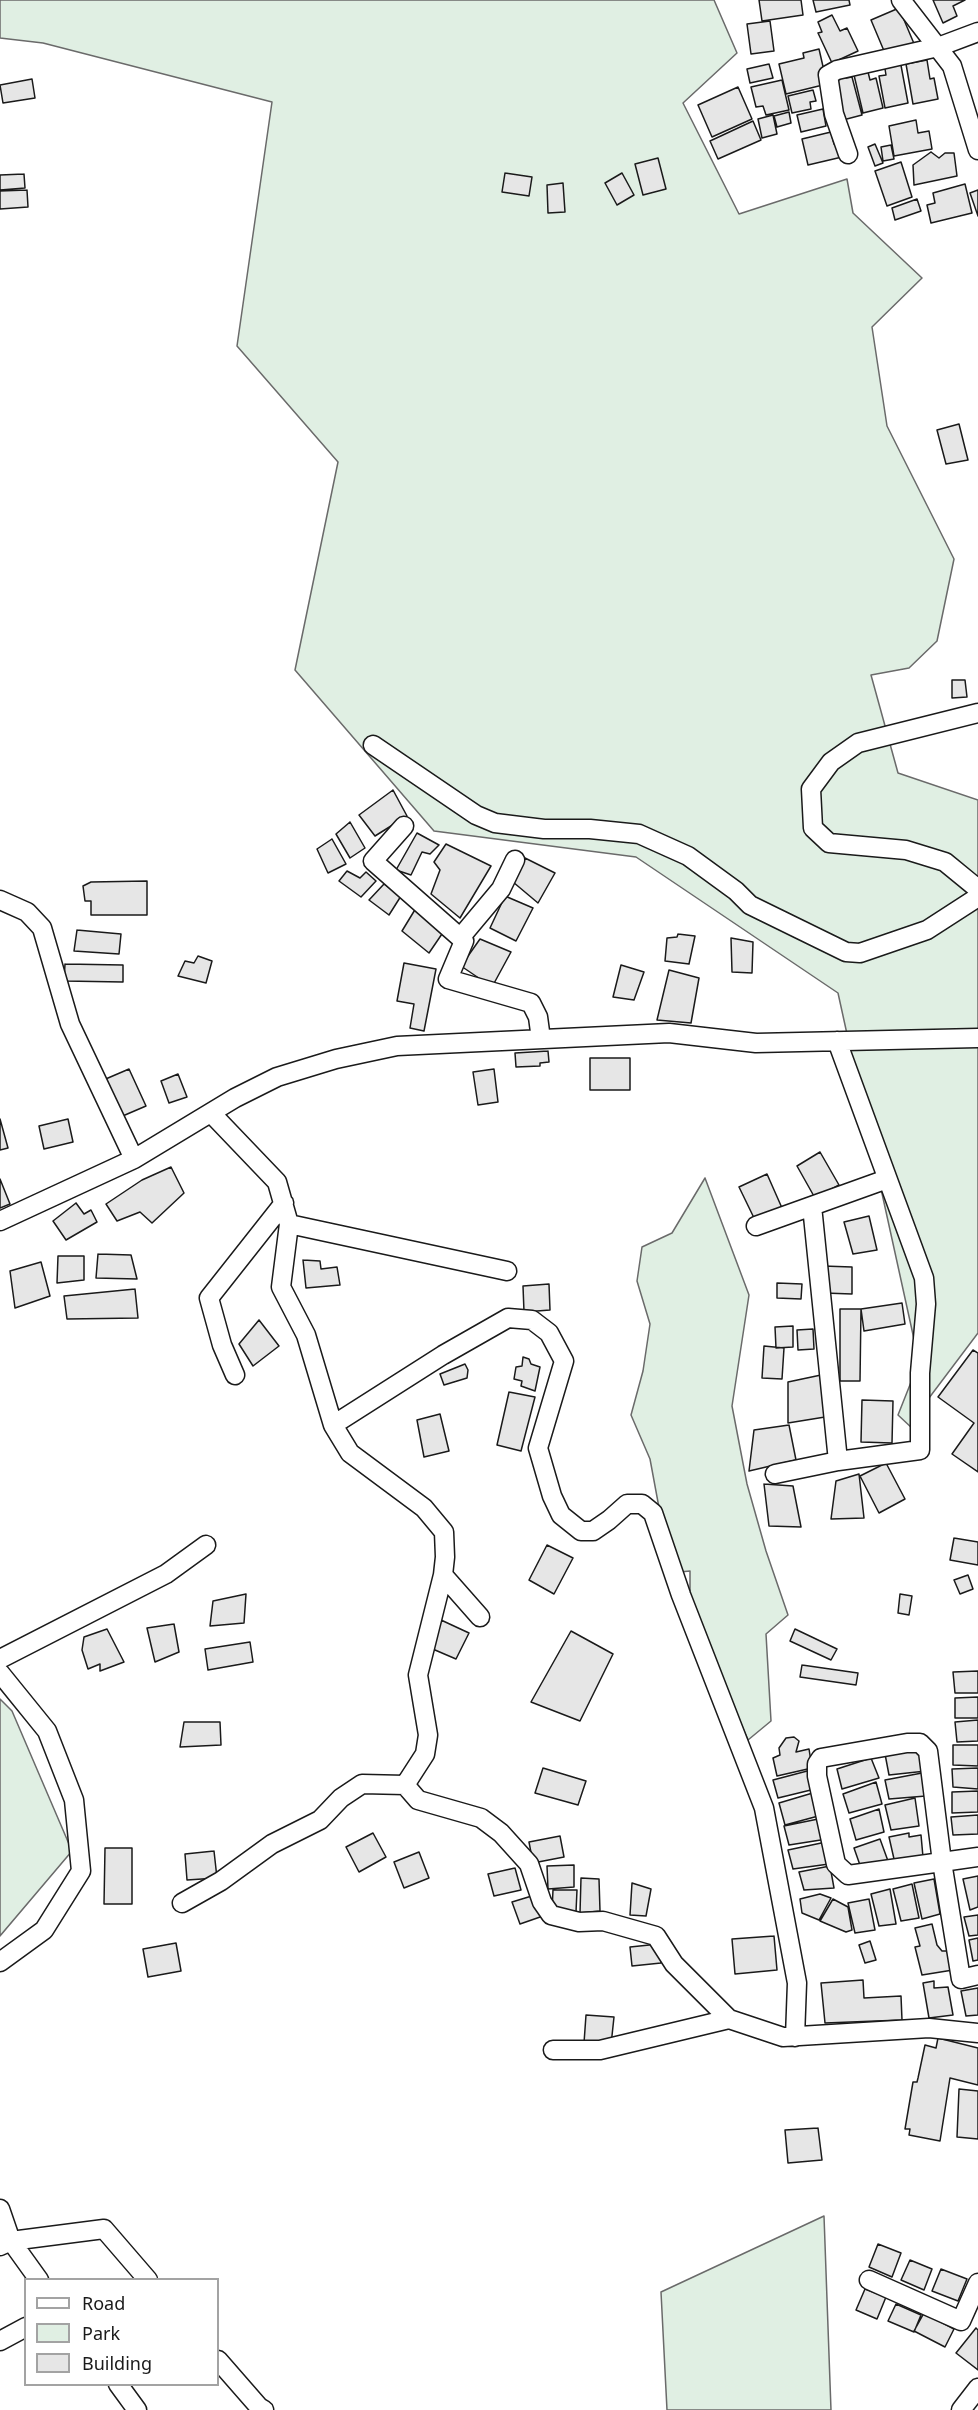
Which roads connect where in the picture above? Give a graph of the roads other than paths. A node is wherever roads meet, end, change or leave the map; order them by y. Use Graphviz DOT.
graph roads {
  1 [pos="901,0"];
  2 [pos="978,32"];
  3 [pos="938,47"];
  4 [pos="978,150"];
  5 [pos="848,154"];
  6 [pos="978,713"];
  7 [pos="373,745"];
  8 [pos="404,826"];
  9 [pos="515,860"];
  10 [pos="978,889"];
  11 [pos="978,897"];
  12 [pos="0,900"];
  13 [pos="460,938"];
  14 [pos="978,1038"];
  15 [pos="541,1039"];
  16 [pos="837,1041"];
  17 [pos="211,1113"];
  18 [pos="134,1159"];
  19 [pos="887,1179"];
  20 [pos="284,1203"];
  21 [pos="812,1206"];
  22 [pos="0,1221"];
  23 [pos="289,1224"];
  24 [pos="756,1226"];
  25 [pos="507,1271"];
  26 [pos="235,1375"];
  27 [pos="333,1425"];
  28 [pos="838,1461"];
  29 [pos="775,1474"];
  30 [pos="206,1545"];
  31 [pos="443,1575"];
  32 [pos="480,1617"];
  33 [pos="0,1659"];
  34 [pos="0,1672"];
  35 [pos="405,1785"];
  36 [pos="978,1857"];
  37 [pos="942,1862"];
  38 [pos="182,1903"];
  39 [pos="0,1962"];
  40 [pos="978,1975"];
  41 [pos="729,2019"];
  42 [pos="978,2033"];
  43 [pos="795,2037"];
  44 [pos="553,2050"];
  45 [pos="0,2209"];
  46 [pos="5,2243"];
  47 [pos="37,2278"];
  48 [pos="146,2278"];
  49 [pos="869,2280"];
  50 [pos="978,2283"];
  51 [pos="24,2328"];
  52 [pos="0,2341"];
  53 [pos="219,2361"];
  54 [pos="119,2386"];
  55 [pos="978,2388"];
  56 [pos="259,2409"];
  57 [pos="137,2410"];
  58 [pos="961,2410"];
  1 -- 3 [label="street"];
  2 -- 3 [label="street"];
  3 -- 4 [label="street"];
  3 -- 5 [label="street"];
  6 -- 10 [label="street"];
  7 -- 11 [label="street"];
  8 -- 13 [label="street"];
  9 -- 13 [label="street"];
  12 -- 18 [label="street"];
  13 -- 15 [label="street"];
  14 -- 16 [label="street"];
  15 -- 16 [label="street"];
  15 -- 17 [label="street"];
  16 -- 19 [label="street"];
  17 -- 18 [label="street"];
  17 -- 20 [label="street"];
  18 -- 22 [label="street"];
  19 -- 21 [label="street"];
  19 -- 28 [label="street"];
  20 -- 23 [label="street"];
  20 -- 26 [label="street"];
  21 -- 24 [label="street"];
  21 -- 28 [label="street"];
  23 -- 25 [label="street"];
  23 -- 27 [label="street"];
  27 -- 31 [label="street"];
  27 -- 43 [label="street"];
  28 -- 29 [label="street"];
  30 -- 33 [label="street"];
  31 -- 32 [label="street"];
  31 -- 35 [label="street"];
  34 -- 39 [label="street"];
  35 -- 38 [label="street"];
  35 -- 41 [label="street"];
  36 -- 37 [label="street"];
  37 -- 37 [label="street"];
  37 -- 40 [label="street"];
  41 -- 43 [label="street"];
  41 -- 44 [label="street"];
  42 -- 43 [label="street"];
  45 -- 46 [label="street"];
  46 -- 47 [label="street"];
  46 -- 48 [label="street"];
  49 -- 50 [label="street"];
  51 -- 52 [label="street"];
  53 -- 56 [label="street"];
  54 -- 57 [label="street"];
  55 -- 58 [label="street"];
}
